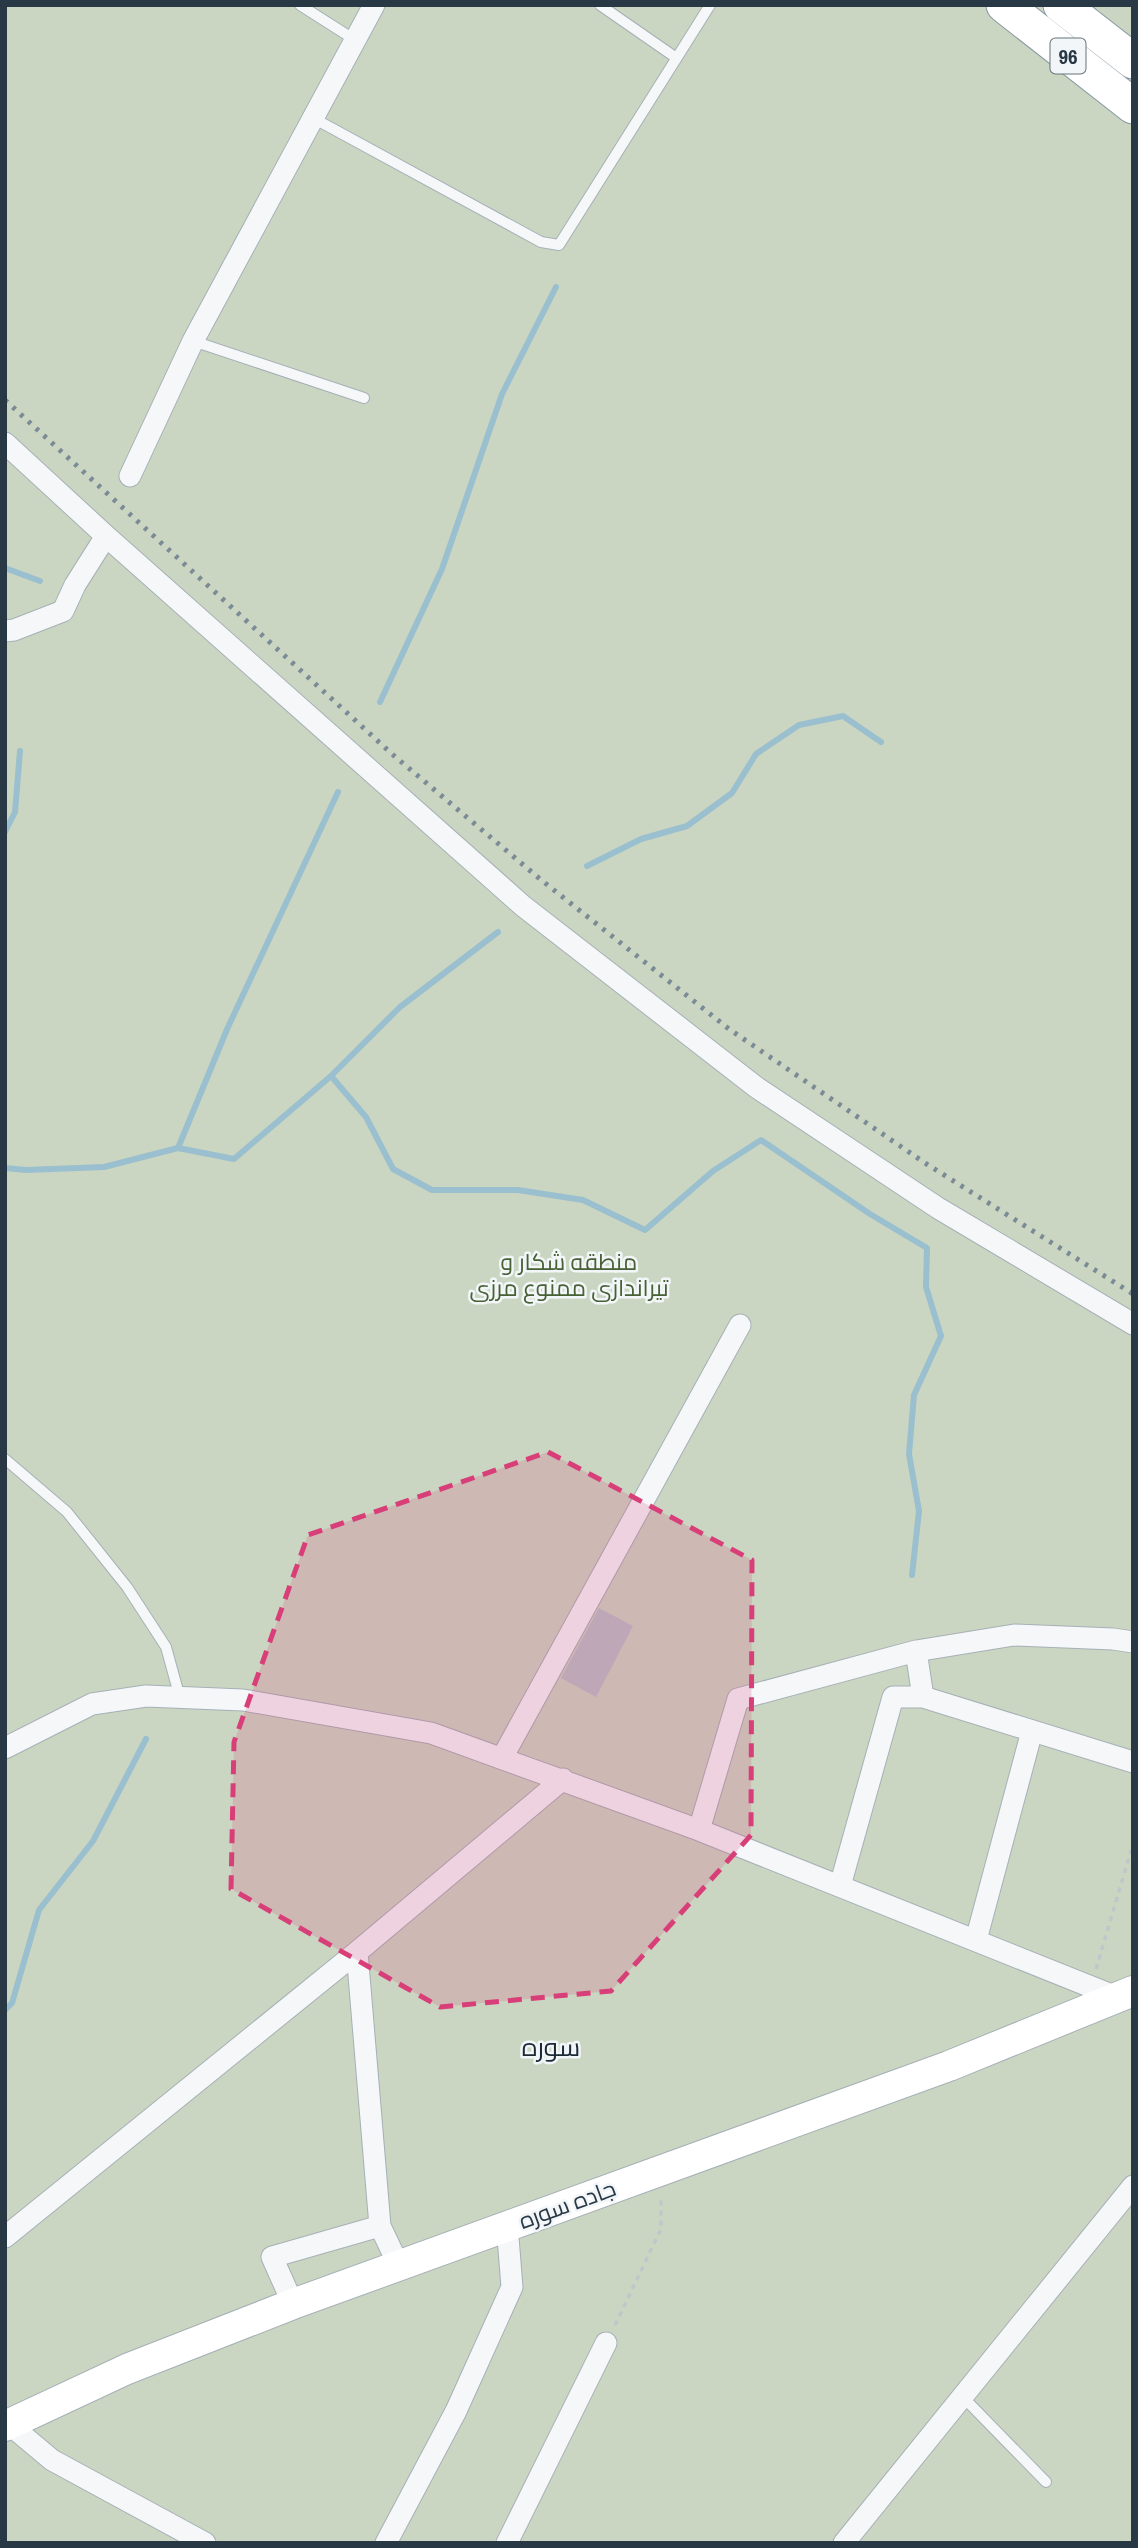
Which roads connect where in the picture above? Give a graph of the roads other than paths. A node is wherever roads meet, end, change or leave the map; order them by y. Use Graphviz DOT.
graph roads {
  1 [pos="300,5"];
  2 [pos="374,5"];
  3 [pos="600,5"];
  4 [pos="710,5"];
  5 [pos="1004,5"];
  6 [pos="1061,5"];
  7 [pos="355,40"];
  8 [pos="675,57"];
  9 [pos="1133,61"];
  10 [pos="1133,106"];
  11 [pos="313,118"];
  12 [pos="193,341"];
  13 [pos="364,398"];
  14 [pos="5,443"];
  15 [pos="130,476"];
  16 [pos="106,536"];
  17 [pos="5,631"];
  18 [pos="1133,1324"];
  19 [pos="740,1325"];
  20 [pos="5,1460"];
  21 [pos="1133,1642"];
  22 [pos="916,1651"];
  23 [pos="923,1697"];
  24 [pos="180,1698"];
  25 [pos="1032,1731"];
  26 [pos="5,1748"];
  27 [pos="502,1758"];
  28 [pos="1133,1762"];
  29 [pos="563,1779"];
  30 [pos="699,1830"];
  31 [pos="840,1886"];
  32 [pos="976,1940"];
  33 [pos="357,1952"];
  34 [pos="1126,1994"];
  35 [pos="1133,2186"];
  36 [pos="1126,2210"];
  37 [pos="507,2225"];
  38 [pos="380,2226"];
  39 [pos="5,2237"];
  40 [pos="399,2266"];
  41 [pos="293,2304"];
  42 [pos="606,2343"];
  43 [pos="963,2397"];
  44 [pos="7,2425"];
  45 [pos="1046,2482"];
  46 [pos="851,2540"];
  47 [pos="205,2543"];
  48 [pos="386,2543"];
  49 [pos="507,2543"];
  1 -- 7 [label="lane"];
  2 -- 7 [label="street"];
  3 -- 8 [label="lane"];
  4 -- 8 [label="lane"];
  5 -- 10 [label="highway, 96"];
  6 -- 9 [label="highway, 96"];
  7 -- 11 [label="street"];
  8 -- 11 [label="lane"];
  11 -- 12 [label="street"];
  12 -- 13 [label="lane"];
  12 -- 15 [label="street"];
  14 -- 16 [label="street"];
  16 -- 17 [label="street"];
  16 -- 18 [label="street"];
  19 -- 27 [label="street"];
  20 -- 24 [label="lane"];
  21 -- 22 [label="street"];
  22 -- 23 [label="street"];
  22 -- 30 [label="street"];
  23 -- 25 [label="street"];
  23 -- 31 [label="street"];
  24 -- 26 [label="street"];
  24 -- 27 [label="street"];
  25 -- 28 [label="street"];
  25 -- 32 [label="street"];
  27 -- 29 [label="street"];
  29 -- 30 [label="street"];
  29 -- 33 [label="street"];
  30 -- 31 [label="street"];
  31 -- 32 [label="street"];
  32 -- 34 [label="street"];
  33 -- 38 [label="street"];
  33 -- 39 [label="street"];
  34 -- 37 [label="main road, جاده سوره"];
  35 -- 36 [label="street"];
  36 -- 43 [label="street"];
  37 -- 40 [label="main road, جاده سوره"];
  37 -- 48 [label="street"];
  38 -- 40 [label="street"];
  38 -- 41 [label="street"];
  40 -- 41 [label="main road, جاده سوره"];
  41 -- 44 [label="main road, جاده سوره"];
  42 -- 49 [label="street"];
  43 -- 45 [label="lane"];
  43 -- 46 [label="street"];
  44 -- 47 [label="street"];
}
